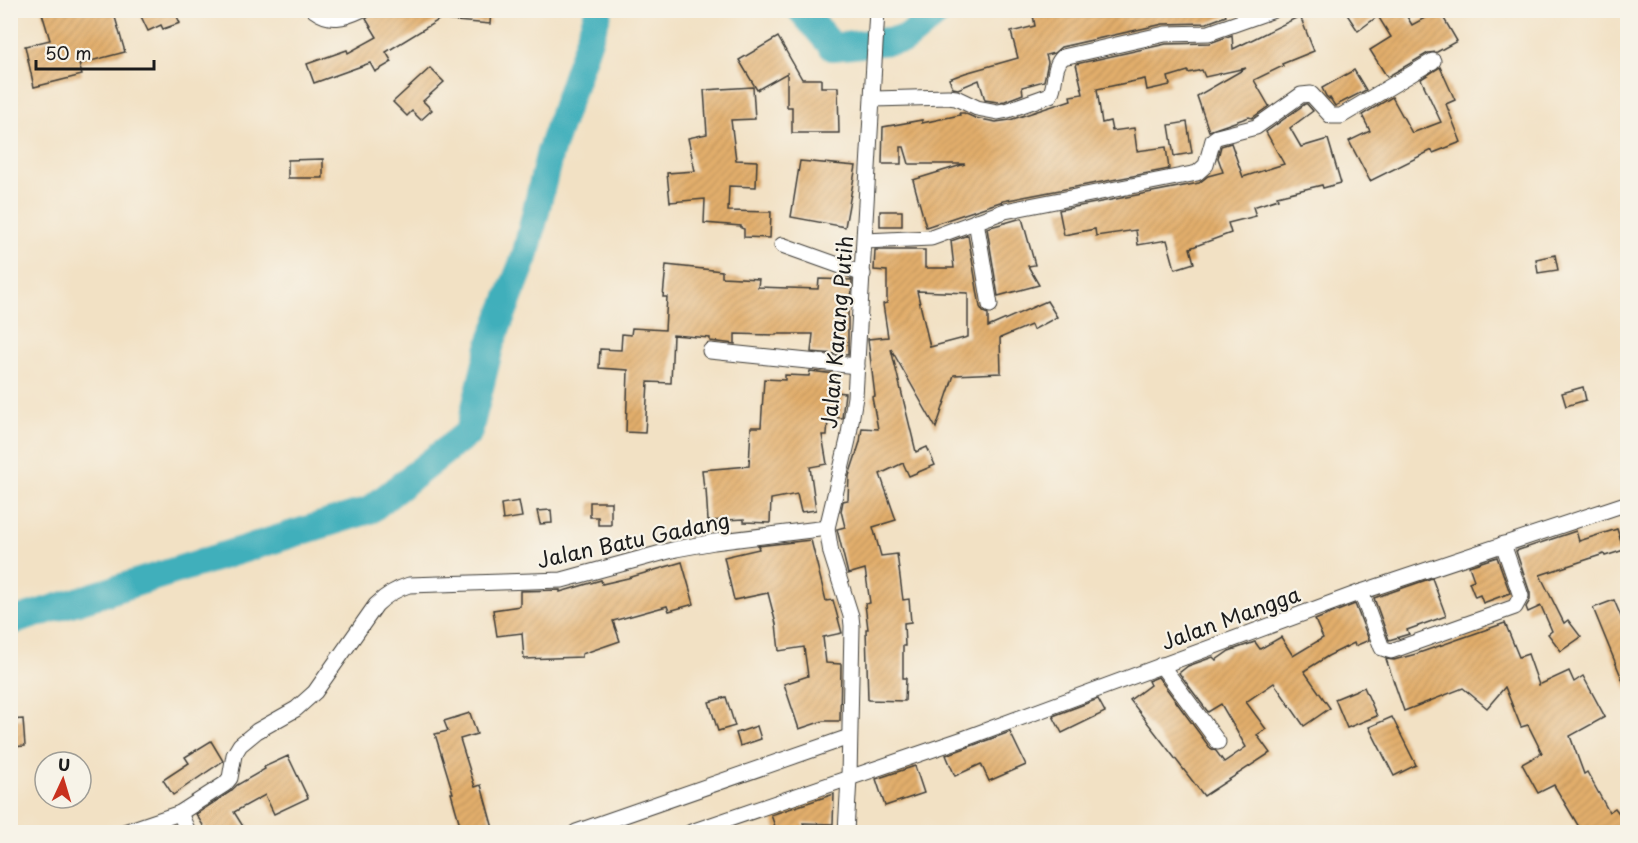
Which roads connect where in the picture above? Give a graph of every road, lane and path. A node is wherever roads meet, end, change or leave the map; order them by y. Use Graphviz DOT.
graph roads {
  1 [pos="314,10"];
  2 [pos="361,10"];
  3 [pos="878,10"];
  4 [pos="1274,10"];
  5 [pos="1433,61"];
  6 [pos="874,94"];
  7 [pos="976,221"];
  8 [pos="866,241"];
  9 [pos="782,245"];
  10 [pos="863,274"];
  11 [pos="990,305"];
  12 [pos="710,351"];
  13 [pos="857,366"];
  14 [pos="1628,503"];
  15 [pos="827,528"];
  16 [pos="1503,544"];
  17 [pos="1361,592"];
  18 [pos="1161,665"];
  19 [pos="849,737"];
  20 [pos="1218,741"];
  21 [pos="849,778"];
  22 [pos="180,813"];
  23 [pos="132,831"];
  24 [pos="188,832"];
  25 [pos="576,832"];
  26 [pos="691,832"];
  27 [pos="846,832"];
  1 -- 2 [label="street"];
  3 -- 6 [label="street, Jalan Karang Putih"];
  4 -- 6 [label="street"];
  5 -- 7 [label="street"];
  6 -- 8 [label="street, Jalan Karang Putih"];
  7 -- 8 [label="street"];
  7 -- 11 [label="street"];
  8 -- 10 [label="street, Jalan Karang Putih"];
  9 -- 10 [label="street"];
  10 -- 13 [label="street, Jalan Karang Putih"];
  12 -- 13 [label="street"];
  13 -- 15 [label="street, Jalan Karang Putih"];
  14 -- 16 [label="street, Jalan Mangga"];
  15 -- 19 [label="street, Jalan Karang Putih"];
  15 -- 22 [label="street, Jalan Batu Gadang"];
  16 -- 17 [label="street, Jalan Mangga"];
  16 -- 17 [label="street"];
  17 -- 18 [label="street, Jalan Mangga"];
  18 -- 20 [label="street"];
  18 -- 21 [label="street, Jalan Mangga"];
  19 -- 21 [label="street, Jalan Karang Putih"];
  19 -- 25 [label="street"];
  21 -- 26 [label="street, Jalan Mangga"];
  21 -- 27 [label="street, Jalan Karang Putih"];
  22 -- 23 [label="street, Jalan Batu Gadang"];
  22 -- 24 [label="street"];
}
